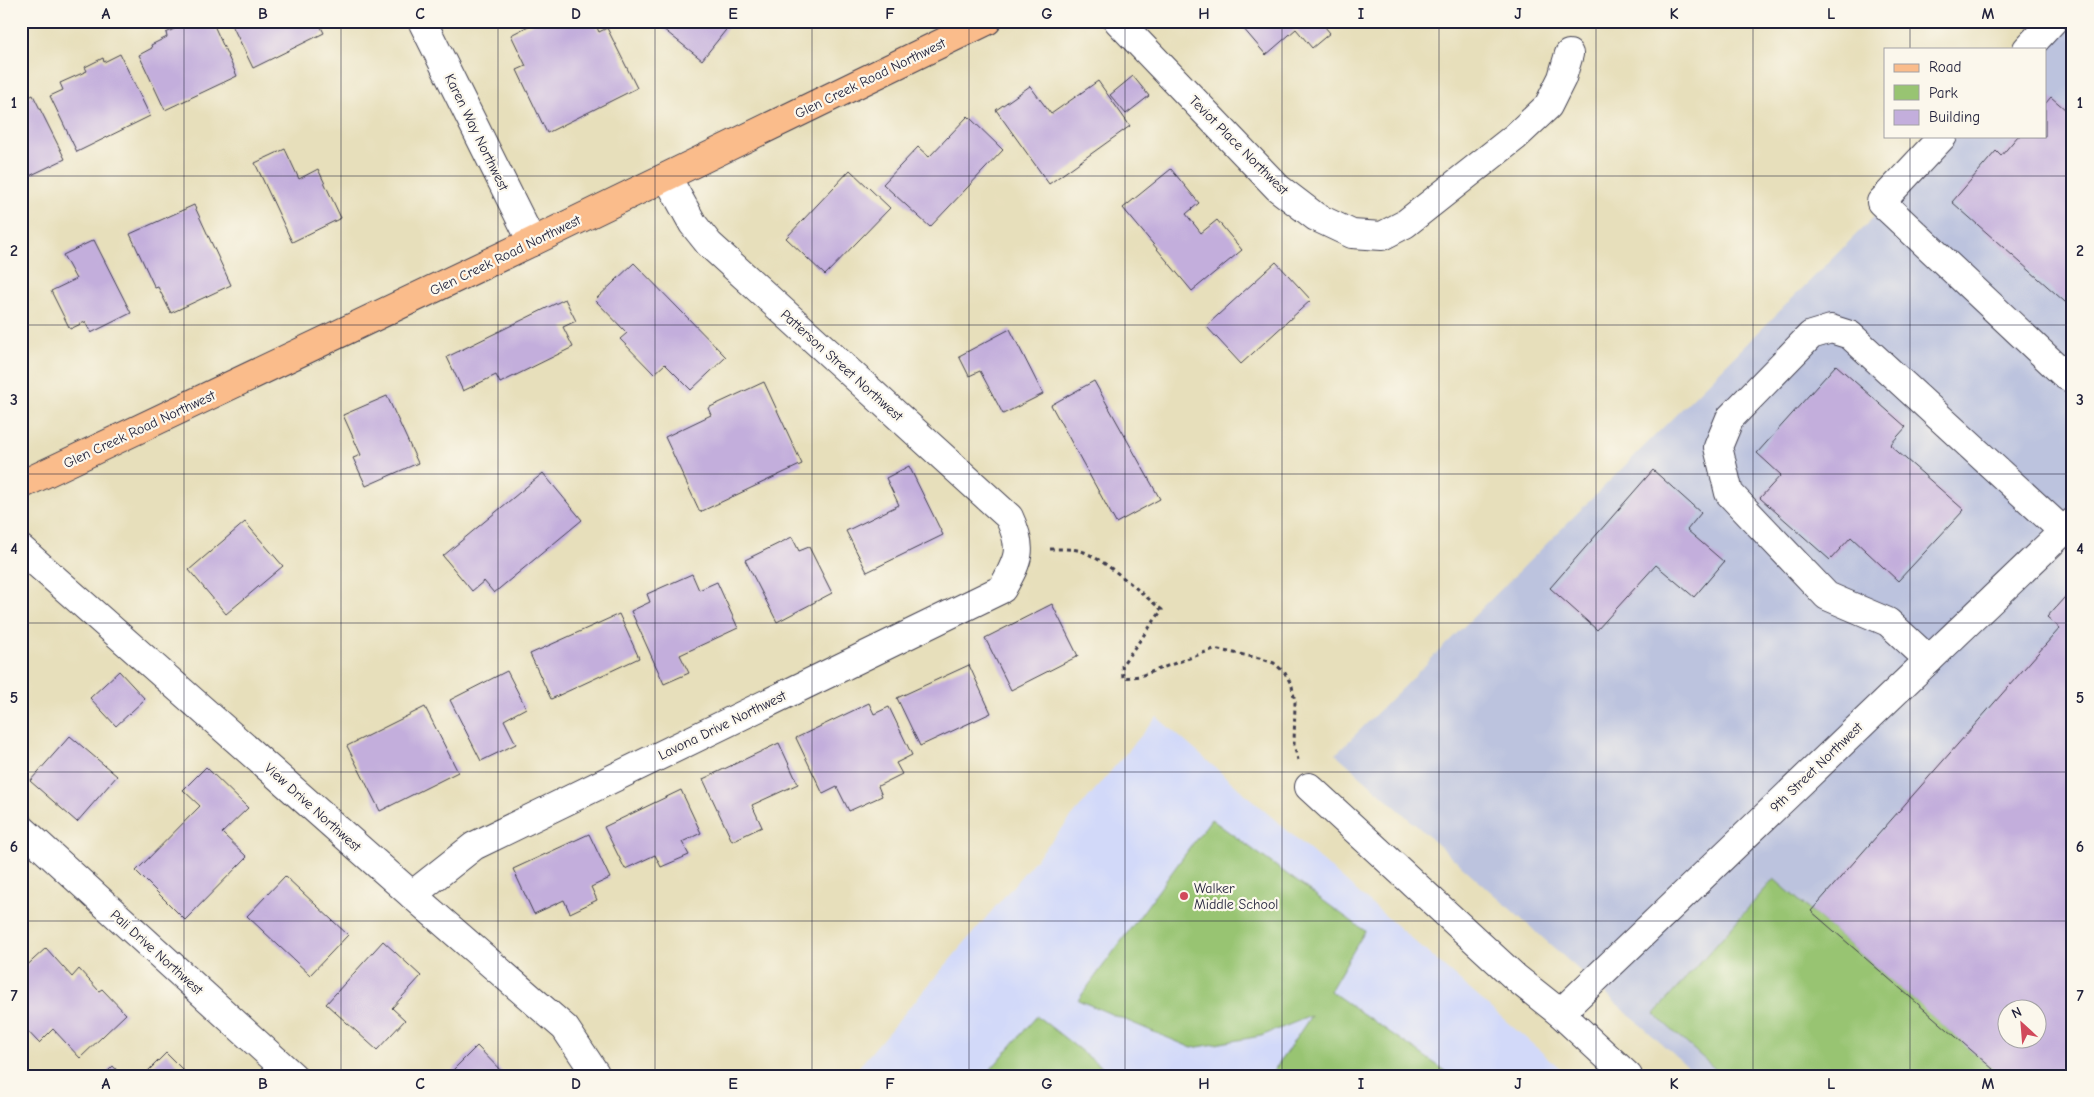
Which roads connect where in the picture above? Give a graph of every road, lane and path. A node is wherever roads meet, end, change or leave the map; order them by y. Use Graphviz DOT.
graph roads {
  1 [pos="422,21"];
  2 [pos="987,21"];
  3 [pos="1118,21"];
  4 [pos="2053,21"];
  5 [pos="2028,48"];
  6 [pos="1569,54"];
  7 [pos="1941,138"];
  8 [pos="667,177"];
  9 [pos="532,242"];
  10 [pos="2073,379"];
  11 [pos="21,486"];
  12 [pos="2068,526"];
  13 [pos="1019,548"];
  14 [pos="21,549"];
  15 [pos="1928,660"];
  16 [pos="1309,787"];
  17 [pos="21,828"];
  18 [pos="412,895"];
  19 [pos="1560,1013"];
  20 [pos="595,1074"];
  21 [pos="293,1076"];
  22 [pos="1628,1076"];
  1 -- 9 [label="street, Karen Way Northwest"];
  2 -- 8 [label="main road, Glen Creek Road Northwest"];
  3 -- 6 [label="street, Teviot Place Northwest"];
  4 -- 5 [label="street"];
  7 -- 10 [label="street"];
  8 -- 9 [label="main road, Glen Creek Road Northwest"];
  8 -- 13 [label="street, Patterson Street Northwest"];
  9 -- 11 [label="main road, Glen Creek Road Northwest"];
  12 -- 15 [label="street, 9th Street Northwest"];
  12 -- 15 [label="street"];
  13 -- 16 [label="path"];
  13 -- 18 [label="street, Lavona Drive Northwest"];
  14 -- 18 [label="street, View Drive Northwest"];
  15 -- 19 [label="street, 9th Street Northwest"];
  16 -- 19 [label="street"];
  17 -- 21 [label="street, Pali Drive Northwest"];
  18 -- 20 [label="street, View Drive Northwest"];
  19 -- 22 [label="street"];
}
